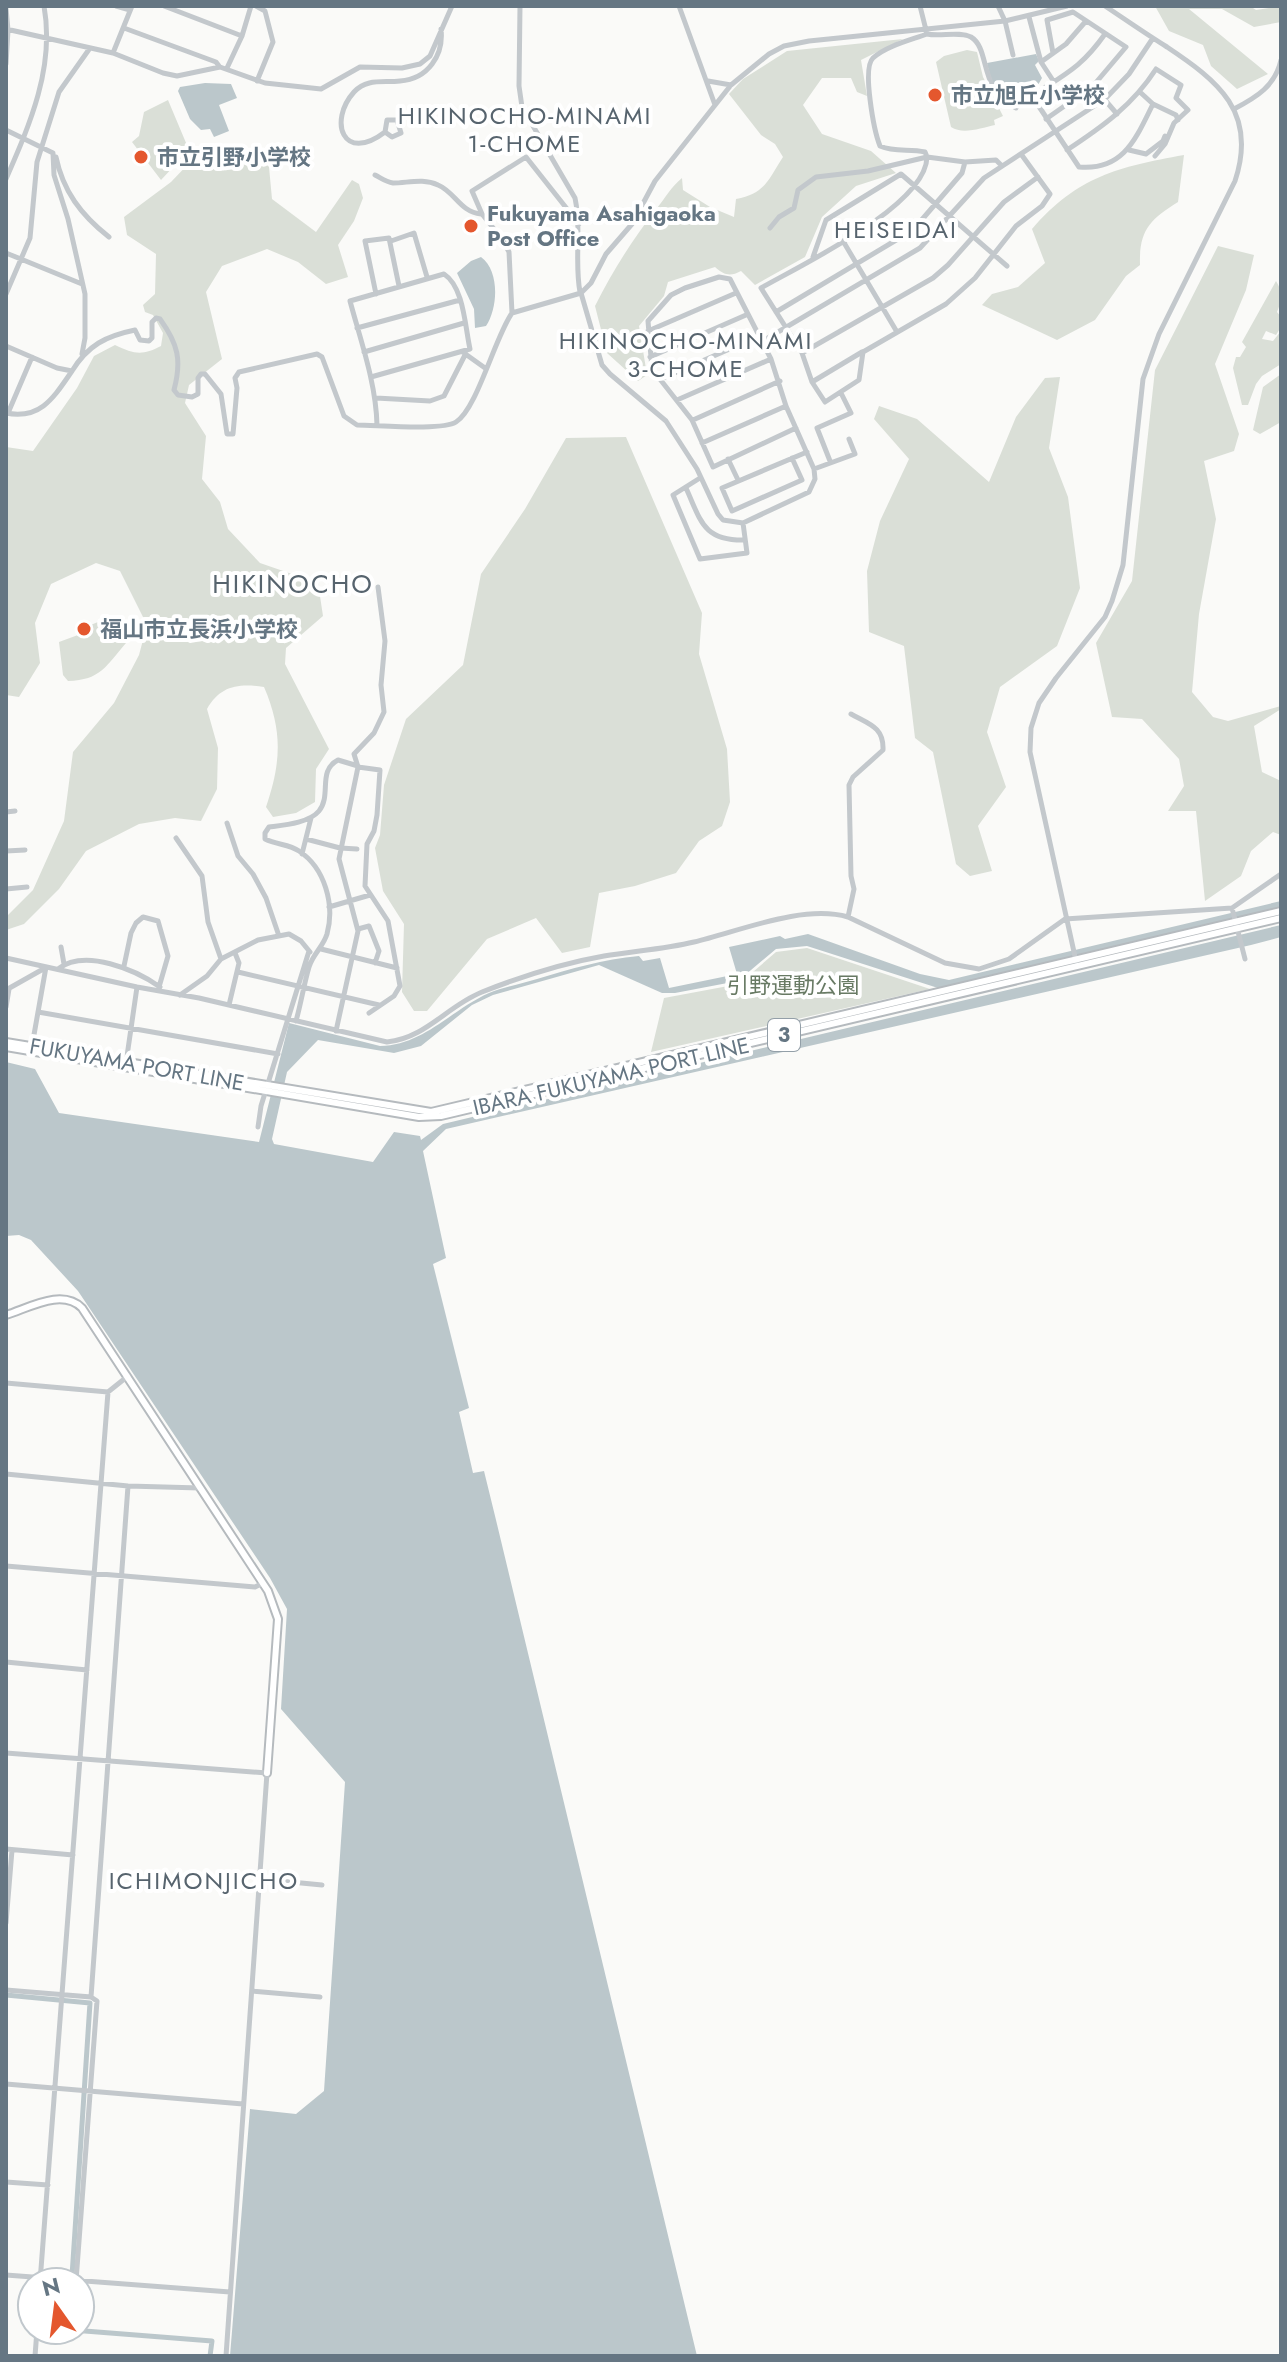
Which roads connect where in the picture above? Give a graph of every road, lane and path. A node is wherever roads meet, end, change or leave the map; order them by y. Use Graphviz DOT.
graph roads {
  1 [pos="44,6"];
  2 [pos="116,6"];
  3 [pos="164,6"];
  4 [pos="254,6"];
  5 [pos="452,6"];
  6 [pos="520,6"];
  7 [pos="679,6"];
  8 [pos="920,6"];
  9 [pos="998,6"];
  10 [pos="1067,6"];
  11 [pos="1105,6"];
  12 [pos="6,8"];
  13 [pos="131,8"];
  14 [pos="1029,17"];
  15 [pos="1005,21"];
  16 [pos="1086,21"];
  17 [pos="124,28"];
  18 [pos="441,28"];
  19 [pos="7,29"];
  20 [pos="926,32"];
  21 [pos="1105,34"];
  22 [pos="242,36"];
  23 [pos="47,38"];
  24 [pos="1153,38"];
  25 [pos="90,48"];
  26 [pos="113,53"];
  27 [pos="1053,53"];
  28 [pos="1013,55"];
  29 [pos="1281,60"];
  30 [pos="1041,62"];
  31 [pos="6,64"];
  32 [pos="220,67"];
  33 [pos="227,68"];
  34 [pos="707,80"];
  35 [pos="257,81"];
  36 [pos="1054,82"];
  37 [pos="731,85"];
  38 [pos="1093,86"];
  39 [pos="1141,93"];
  40 [pos="1105,99"];
  41 [pos="1153,104"];
  42 [pos="715,105"];
  43 [pos="1016,108"];
  44 [pos="1234,109"];
  45 [pos="1117,114"];
  46 [pos="1046,119"];
  47 [pos="1176,122"];
  48 [pos="6,130"];
  49 [pos="385,132"];
  50 [pos="1055,132"];
  51 [pos="24,137"];
  52 [pos="42,147"];
  53 [pos="1067,150"];
  54 [pos="1129,150"];
  55 [pos="53,153"];
  56 [pos="1021,154"];
  57 [pos="1155,156"];
  58 [pos="927,157"];
  59 [pos="965,162"];
  60 [pos="1002,166"];
  61 [pos="375,175"];
  62 [pos="1038,177"];
  63 [pos="6,179"];
  64 [pos="913,186"];
  65 [pos="935,204"];
  66 [pos="482,214"];
  67 [pos="949,216"];
  68 [pos="579,225"];
  69 [pos="770,228"];
  70 [pos="974,235"];
  71 [pos="109,237"];
  72 [pos="391,241"];
  73 [pos="843,241"];
  74 [pos="6,253"];
  75 [pos="995,254"];
  76 [pos="21,259"];
  77 [pos="812,259"];
  78 [pos="857,266"];
  79 [pos="1007,266"];
  80 [pos="427,277"];
  81 [pos="867,281"];
  82 [pos="82,284"];
  83 [pos="399,286"];
  84 [pos="581,293"];
  85 [pos="736,293"];
  86 [pos="6,294"];
  87 [pos="376,294"];
  88 [pos="460,300"];
  89 [pos="882,307"];
  90 [pos="776,312"];
  91 [pos="512,313"];
  92 [pos="746,315"];
  93 [pos="464,323"];
  94 [pos="357,328"];
  95 [pos="785,328"];
  96 [pos="648,331"];
  97 [pos="897,332"];
  98 [pos="759,339"];
  99 [pos="6,346"];
  100 [pos="364,352"];
  101 [pos="863,352"];
  102 [pos="802,353"];
  103 [pos="464,354"];
  104 [pos="82,355"];
  105 [pos="32,357"];
  106 [pos="650,357"];
  107 [pos="771,359"];
  108 [pos="485,368"];
  109 [pos="72,371"];
  110 [pos="371,377"];
  111 [pos="661,379"];
  112 [pos="780,381"];
  113 [pos="812,382"];
  114 [pos="841,393"];
  115 [pos="376,398"];
  116 [pos="677,400"];
  117 [pos="786,406"];
  118 [pos="7,413"];
  119 [pos="692,420"];
  120 [pos="377,425"];
  121 [pos="796,428"];
  122 [pos="849,439"];
  123 [pos="702,443"];
  124 [pos="807,452"];
  125 [pos="792,458"];
  126 [pos="728,459"];
  127 [pos="830,461"];
  128 [pos="814,469"];
  129 [pos="700,478"];
  130 [pos="738,480"];
  131 [pos="686,488"];
  132 [pos="755,501"];
  133 [pos="761,514"];
  134 [pos="743,523"];
  135 [pos="745,540"];
  136 [pos="378,587"];
  137 [pos="851,714"];
  138 [pos="358,766"];
  139 [pos="15,811"];
  140 [pos="6,812"];
  141 [pos="311,817"];
  142 [pos="227,823"];
  143 [pos="176,838"];
  144 [pos="306,839"];
  145 [pos="340,848"];
  146 [pos="357,849"];
  147 [pos="25,850"];
  148 [pos="6,851"];
  149 [pos="302,854"];
  150 [pos="1281,874"];
  151 [pos="27,887"];
  152 [pos="6,889"];
  153 [pos="370,895"];
  154 [pos="351,902"];
  155 [pos="329,907"];
  156 [pos="1232,908"];
  157 [pos="1281,911"];
  158 [pos="848,917"];
  159 [pos="1281,918"];
  160 [pos="1065,919"];
  161 [pos="1236,926"];
  162 [pos="358,929"];
  163 [pos="279,936"];
  164 [pos="61,947"];
  165 [pos="321,949"];
  166 [pos="235,953"];
  167 [pos="312,953"];
  168 [pos="352,957"];
  169 [pos="6,958"];
  170 [pos="221,959"];
  171 [pos="1245,959"];
  172 [pos="375,963"];
  173 [pos="1076,963"];
  174 [pos="64,964"];
  175 [pos="124,966"];
  176 [pos="46,967"];
  177 [pos="397,968"];
  178 [pos="58,969"];
  179 [pos="979,970"];
  180 [pos="238,972"];
  181 [pos="982,984"];
  182 [pos="302,986"];
  183 [pos="137,987"];
  184 [pos="8,989"];
  185 [pos="161,990"];
  186 [pos="180,995"];
  187 [pos="343,997"];
  188 [pos="229,1005"];
  189 [pos="380,1005"];
  190 [pos="6,1007"];
  191 [pos="38,1012"];
  192 [pos="369,1013"];
  193 [pos="289,1019"];
  194 [pos="296,1021"];
  195 [pos="131,1028"];
  196 [pos="336,1031"];
  197 [pos="6,1044"];
  198 [pos="32,1046"];
  199 [pos="278,1054"];
  200 [pos="126,1063"];
  201 [pos="268,1089"];
  202 [pos="258,1127"];
  203 [pos="6,1315"];
  204 [pos="128,1376"];
  205 [pos="6,1383"];
  206 [pos="108,1392"];
  207 [pos="6,1474"];
  208 [pos="101,1483"];
  209 [pos="128,1486"];
  210 [pos="200,1488"];
  211 [pos="6,1566"];
  212 [pos="94,1574"];
  213 [pos="122,1576"];
  214 [pos="263,1583"];
  215 [pos="6,1662"];
  216 [pos="87,1670"];
  217 [pos="6,1753"];
  218 [pos="80,1761"];
  219 [pos="108,1763"];
  220 [pos="267,1773"];
  221 [pos="9,1850"];
  222 [pos="73,1855"];
  223 [pos="260,1879"];
  224 [pos="322,1885"];
  225 [pos="6,1923"];
  226 [pos="6,1990"];
  227 [pos="252,1991"];
  228 [pos="91,1997"];
  229 [pos="320,1997"];
  230 [pos="62,1998"];
  231 [pos="6,2084"];
  232 [pos="56,2088"];
  233 [pos="89,2090"];
  234 [pos="243,2104"];
  235 [pos="6,2182"];
  236 [pos="48,2185"];
  237 [pos="41,2266"];
  238 [pos="77,2266"];
  239 [pos="96,2282"];
  240 [pos="230,2292"];
  241 [pos="226,2356"];
  1 -- 23 [label="street"];
  2 -- 13 [label="street"];
  3 -- 22 [label="street"];
  4 -- 22 [label="street"];
  4 -- 35 [label="street"];
  5 -- 18 [label="street"];
  6 -- 68 [label="street"];
  7 -- 34 [label="street"];
  8 -- 20 [label="street"];
  9 -- 15 [label="street"];
  10 -- 14 [label="street"];
  11 -- 24 [label="street"];
  12 -- 19 [label="street"];
  13 -- 17 [label="street"];
  14 -- 15 [label="street"];
  14 -- 30 [label="street"];
  15 -- 20 [label="street"];
  15 -- 28 [label="street"];
  16 -- 21 [label="street"];
  16 -- 27 [label="street"];
  16 -- 27 [label="street"];
  17 -- 26 [label="street"];
  17 -- 32 [label="street"];
  18 -- 35 [label="street"];
  18 -- 49 [label="street"];
  19 -- 23 [label="street"];
  19 -- 31 [label="street"];
  20 -- 37 [label="street"];
  20 -- 43 [label="street"];
  20 -- 58 [label="street"];
  21 -- 36 [label="street"];
  21 -- 38 [label="street"];
  22 -- 33 [label="street"];
  23 -- 25 [label="street"];
  23 -- 51 [label="street"];
  24 -- 40 [label="street"];
  24 -- 44 [label="street"];
  25 -- 26 [label="street"];
  25 -- 52 [label="street"];
  26 -- 32 [label="street"];
  27 -- 30 [label="street"];
  29 -- 44 [label="street"];
  30 -- 36 [label="street"];
  32 -- 33 [label="street"];
  33 -- 35 [label="street"];
  34 -- 37 [label="street"];
  34 -- 42 [label="street"];
  36 -- 46 [label="street"];
  37 -- 42 [label="street"];
  38 -- 40 [label="street"];
  38 -- 46 [label="street"];
  39 -- 41 [label="street"];
  39 -- 45 [label="street"];
  39 -- 47 [label="street"];
  40 -- 45 [label="street"];
  40 -- 50 [label="street"];
  41 -- 47 [label="street"];
  41 -- 54 [label="street"];
  42 -- 84 [label="street"];
  44 -- 160 [label="street"];
  45 -- 53 [label="street"];
  46 -- 50 [label="street"];
  47 -- 54 [label="street"];
  47 -- 57 [label="street"];
  48 -- 51 [label="street"];
  50 -- 53 [label="street"];
  50 -- 56 [label="street"];
  51 -- 52 [label="street"];
  51 -- 63 [label="street"];
  52 -- 55 [label="street"];
  52 -- 76 [label="street"];
  53 -- 54 [label="street"];
  55 -- 71 [label="street"];
  55 -- 82 [label="street"];
  56 -- 60 [label="street"];
  56 -- 62 [label="street"];
  58 -- 59 [label="street"];
  58 -- 64 [label="street"];
  58 -- 69 [label="street"];
  59 -- 60 [label="street"];
  59 -- 65 [label="street"];
  60 -- 67 [label="street"];
  61 -- 66 [label="street"];
  62 -- 70 [label="street"];
  62 -- 75 [label="street"];
  64 -- 65 [label="street"];
  64 -- 73 [label="street"];
  64 -- 77 [label="street"];
  65 -- 67 [label="street"];
  65 -- 78 [label="street"];
  66 -- 68 [label="street"];
  66 -- 91 [label="street"];
  67 -- 70 [label="street"];
  67 -- 81 [label="street"];
  68 -- 84 [label="street"];
  70 -- 75 [label="street"];
  70 -- 89 [label="street"];
  72 -- 80 [label="street"];
  72 -- 83 [label="street"];
  72 -- 87 [label="street"];
  73 -- 77 [label="street"];
  73 -- 78 [label="street"];
  74 -- 76 [label="street"];
  75 -- 79 [label="street"];
  75 -- 97 [label="street"];
  76 -- 82 [label="street"];
  76 -- 86 [label="street"];
  77 -- 90 [label="street"];
  78 -- 81 [label="street"];
  78 -- 90 [label="street"];
  80 -- 83 [label="street"];
  80 -- 88 [label="street"];
  81 -- 89 [label="street"];
  81 -- 95 [label="street"];
  82 -- 104 [label="street"];
  83 -- 87 [label="street"];
  84 -- 91 [label="street"];
  84 -- 129 [label="street"];
  85 -- 92 [label="street"];
  85 -- 96 [label="street"];
  85 -- 96 [label="street"];
  87 -- 94 [label="street"];
  88 -- 93 [label="street"];
  88 -- 94 [label="street"];
  89 -- 97 [label="street"];
  89 -- 102 [label="street"];
  90 -- 95 [label="street"];
  91 -- 108 [label="street"];
  92 -- 98 [label="street"];
  92 -- 106 [label="street"];
  93 -- 100 [label="street"];
  93 -- 103 [label="street"];
  94 -- 100 [label="street"];
  95 -- 98 [label="street"];
  95 -- 102 [label="street"];
  96 -- 106 [label="street"];
  97 -- 101 [label="street"];
  98 -- 107 [label="street"];
  98 -- 111 [label="street"];
  99 -- 105 [label="street"];
  100 -- 110 [label="street"];
  101 -- 113 [label="street"];
  101 -- 114 [label="street"];
  102 -- 113 [label="street"];
  103 -- 108 [label="street"];
  103 -- 110 [label="street"];
  103 -- 115 [label="street"];
  104 -- 109 [label="street"];
  104 -- 120 [label="street"];
  105 -- 109 [label="street"];
  105 -- 118 [label="street"];
  106 -- 111 [label="street"];
  107 -- 112 [label="street"];
  107 -- 116 [label="street"];
  108 -- 120 [label="street"];
  109 -- 118 [label="street"];
  110 -- 115 [label="street"];
  111 -- 116 [label="street"];
  112 -- 117 [label="street"];
  112 -- 119 [label="street"];
  113 -- 114 [label="street"];
  114 -- 127 [label="street"];
  115 -- 120 [label="street"];
  116 -- 119 [label="street"];
  117 -- 121 [label="street"];
  117 -- 123 [label="street"];
  119 -- 123 [label="street"];
  121 -- 124 [label="street"];
  121 -- 126 [label="street"];
  122 -- 127 [label="street"];
  123 -- 126 [label="street"];
  124 -- 125 [label="street"];
  124 -- 128 [label="street"];
  125 -- 130 [label="street"];
  125 -- 132 [label="street"];
  126 -- 130 [label="street"];
  127 -- 128 [label="street"];
  128 -- 133 [label="street"];
  129 -- 131 [label="street"];
  129 -- 134 [label="street"];
  130 -- 132 [label="street"];
  131 -- 135 [label="street"];
  131 -- 135 [label="street"];
  132 -- 133 [label="street"];
  133 -- 134 [label="street"];
  134 -- 135 [label="street"];
  136 -- 138 [label="street"];
  137 -- 158 [label="street"];
  138 -- 141 [label="street"];
  138 -- 145 [label="street"];
  138 -- 153 [label="street"];
  139 -- 140 [label="street"];
  141 -- 144 [label="street"];
  141 -- 149 [label="street"];
  142 -- 163 [label="street"];
  143 -- 170 [label="street"];
  144 -- 145 [label="street"];
  144 -- 149 [label="street"];
  145 -- 146 [label="street"];
  145 -- 154 [label="street"];
  147 -- 148 [label="street"];
  149 -- 155 [label="street"];
  150 -- 156 [label="street"];
  151 -- 152 [label="street"];
  153 -- 154 [label="street"];
  153 -- 177 [label="street"];
  154 -- 155 [label="street"];
  154 -- 162 [label="street"];
  155 -- 165 [label="street"];
  156 -- 160 [label="street"];
  156 -- 161 [label="street"];
  157 -- 161 [label="main road, IBARA FUKUYAMA PORT LINE / 3"];
  158 -- 179 [label="street"];
  158 -- 196 [label="street"];
  159 -- 161 [label="main road, IBARA FUKUYAMA PORT LINE / 3"];
  160 -- 173 [label="street"];
  160 -- 179 [label="street"];
  161 -- 171 [label="street"];
  161 -- 173 [label="main road, IBARA FUKUYAMA PORT LINE / 3"];
  162 -- 168 [label="street"];
  162 -- 172 [label="street"];
  163 -- 166 [label="street"];
  163 -- 167 [label="street"];
  164 -- 174 [label="street"];
  165 -- 167 [label="street"];
  165 -- 168 [label="street"];
  166 -- 170 [label="street"];
  166 -- 180 [label="street"];
  167 -- 182 [label="street"];
  168 -- 172 [label="street"];
  168 -- 187 [label="street"];
  169 -- 176 [label="street"];
  170 -- 186 [label="street"];
  172 -- 177 [label="street"];
  173 -- 181 [label="main road, IBARA FUKUYAMA PORT LINE / 3"];
  174 -- 175 [label="street"];
  174 -- 178 [label="street"];
  175 -- 185 [label="street"];
  175 -- 185 [label="street"];
  176 -- 178 [label="street"];
  176 -- 184 [label="street"];
  176 -- 191 [label="street"];
  177 -- 189 [label="street"];
  178 -- 183 [label="street"];
  179 -- 181 [label="street"];
  180 -- 182 [label="street"];
  180 -- 188 [label="street"];
  181 -- 201 [label="main road, IBARA FUKUYAMA PORT LINE / 3"];
  182 -- 187 [label="street"];
  182 -- 193 [label="street"];
  182 -- 194 [label="street"];
  183 -- 185 [label="street"];
  183 -- 195 [label="street"];
  184 -- 190 [label="street"];
  185 -- 186 [label="street"];
  186 -- 188 [label="street"];
  187 -- 189 [label="street"];
  187 -- 196 [label="street"];
  188 -- 193 [label="street"];
  189 -- 192 [label="street"];
  191 -- 195 [label="street"];
  191 -- 198 [label="street"];
  193 -- 194 [label="street"];
  193 -- 199 [label="street"];
  194 -- 196 [label="street"];
  195 -- 199 [label="street"];
  195 -- 200 [label="street"];
  197 -- 198 [label="main road, FUKUYAMA PORT LINE"];
  197 -- 201 [label="main road, FUKUYAMA PORT LINE"];
  198 -- 200 [label="main road, FUKUYAMA PORT LINE"];
  199 -- 201 [label="street"];
  200 -- 201 [label="main road, FUKUYAMA PORT LINE"];
  201 -- 202 [label="street"];
  203 -- 204 [label="main road"];
  204 -- 206 [label="street"];
  204 -- 210 [label="main road"];
  205 -- 206 [label="street"];
  206 -- 208 [label="street"];
  207 -- 208 [label="street"];
  208 -- 209 [label="street"];
  208 -- 212 [label="street"];
  209 -- 210 [label="street"];
  209 -- 213 [label="street"];
  210 -- 214 [label="main road"];
  211 -- 212 [label="street"];
  212 -- 213 [label="street"];
  212 -- 216 [label="street"];
  213 -- 214 [label="street"];
  213 -- 219 [label="street"];
  214 -- 220 [label="main road"];
  215 -- 216 [label="street"];
  216 -- 218 [label="street"];
  217 -- 218 [label="street"];
  218 -- 219 [label="street"];
  218 -- 222 [label="street"];
  219 -- 220 [label="street"];
  219 -- 228 [label="street"];
  220 -- 223 [label="street"];
  221 -- 222 [label="street"];
  221 -- 225 [label="street"];
  222 -- 230 [label="street"];
  223 -- 224 [label="street"];
  223 -- 227 [label="street"];
  226 -- 230 [label="street"];
  227 -- 229 [label="street"];
  227 -- 234 [label="street"];
  228 -- 230 [label="street"];
  228 -- 233 [label="street"];
  230 -- 232 [label="street"];
  231 -- 232 [label="street"];
  232 -- 233 [label="street"];
  232 -- 236 [label="street"];
  233 -- 234 [label="street"];
  233 -- 238 [label="street"];
  234 -- 240 [label="street"];
  235 -- 236 [label="street"];
  236 -- 237 [label="street"];
  239 -- 240 [label="street"];
  240 -- 241 [label="street"];
}
